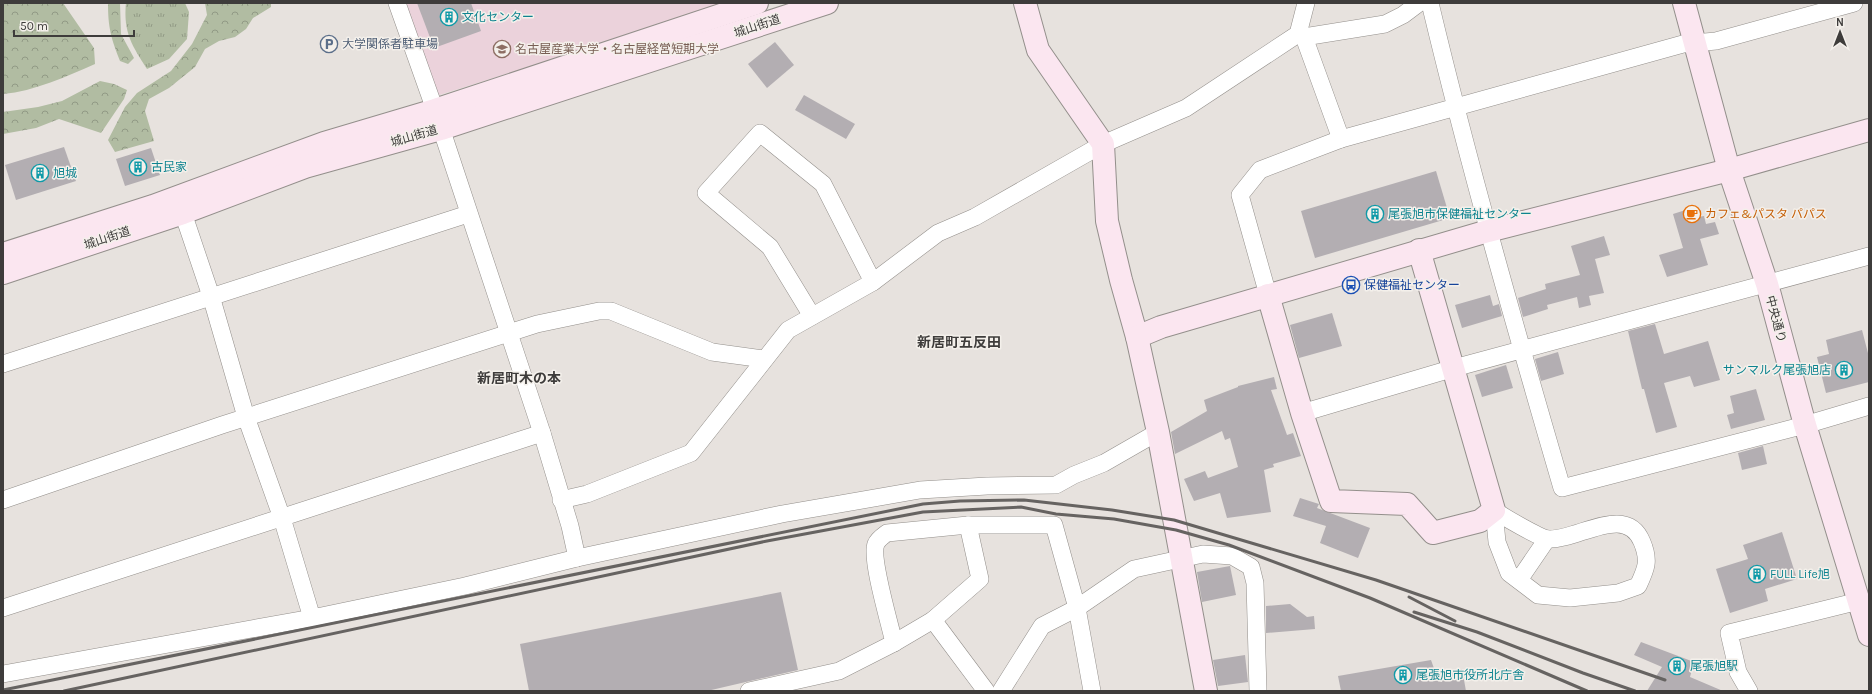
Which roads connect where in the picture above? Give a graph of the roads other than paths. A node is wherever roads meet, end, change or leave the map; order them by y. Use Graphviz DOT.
graph roads {
  1 [pos="397,3"];
  2 [pos="757,3"];
  3 [pos="827,3"];
  4 [pos="1024,3"];
  5 [pos="1306,3"];
  6 [pos="1419,3"];
  7 [pos="1430,3"];
  8 [pos="1684,3"];
  9 [pos="1854,3"];
  10 [pos="1301,35"];
  11 [pos="1696,44"];
  12 [pos="1455,109"];
  13 [pos="438,119"];
  14 [pos="1869,130"];
  15 [pos="1341,139"];
  16 [pos="1104,144"];
  17 [pos="1729,170"];
  18 [pos="183,213"];
  19 [pos="468,214"];
  20 [pos="1488,231"];
  21 [pos="1419,250"];
  22 [pos="3,254"];
  23 [pos="1869,256"];
  24 [pos="3,273"];
  25 [pos="873,282"];
  26 [pos="1767,284"];
  27 [pos="1268,295"];
  28 [pos="211,296"];
  29 [pos="812,316"];
  30 [pos="508,333"];
  31 [pos="1137,336"];
  32 [pos="1522,350"];
  33 [pos="764,360"];
  34 [pos="3,364"];
  35 [pos="1454,368"];
  36 [pos="1869,406"];
  37 [pos="1302,413"];
  38 [pos="246,417"];
  39 [pos="1804,425"];
  40 [pos="1158,432"];
  41 [pos="542,433"];
  42 [pos="3,500"];
  43 [pos="561,500"];
  44 [pos="1494,510"];
  45 [pos="282,518"];
  46 [pos="968,525"];
  47 [pos="1547,539"];
  48 [pos="577,558"];
  49 [pos="1182,558"];
  50 [pos="1519,580"];
  51 [pos="1859,601"];
  52 [pos="3,608"];
  53 [pos="1077,608"];
  54 [pos="312,618"];
  55 [pos="933,620"];
  56 [pos="1869,636"];
  57 [pos="894,643"];
  58 [pos="3,674"];
  59 [pos="749,691"];
  60 [pos="986,691"];
  61 [pos="1001,691"];
  62 [pos="1092,691"];
  63 [pos="1206,691"];
  64 [pos="1258,691"];
  65 [pos="1749,691"];
  1 -- 13 [label="street"];
  2 -- 13 [label="street, 城山街道"];
  3 -- 13 [label="street, 城山街道"];
  4 -- 16 [label="street"];
  5 -- 10 [label="street"];
  6 -- 10 [label="street"];
  7 -- 12 [label="street"];
  8 -- 11 [label="street, 中央通り"];
  9 -- 11 [label="street"];
  10 -- 15 [label="street"];
  10 -- 16 [label="street"];
  11 -- 12 [label="street"];
  11 -- 17 [label="street, 中央通り"];
  12 -- 15 [label="street"];
  12 -- 20 [label="street"];
  13 -- 18 [label="street, 城山街道"];
  13 -- 19 [label="street"];
  13 -- 22 [label="street, 城山街道"];
  14 -- 17 [label="street"];
  15 -- 27 [label="street"];
  16 -- 25 [label="street"];
  16 -- 31 [label="street"];
  17 -- 20 [label="street"];
  17 -- 26 [label="street, 中央通り"];
  18 -- 24 [label="street, 城山街道"];
  18 -- 28 [label="street"];
  19 -- 28 [label="street"];
  19 -- 30 [label="street"];
  20 -- 21 [label="street"];
  20 -- 32 [label="street"];
  21 -- 27 [label="street"];
  21 -- 35 [label="street"];
  23 -- 26 [label="street"];
  25 -- 29 [label="street"];
  25 -- 29 [label="street"];
  26 -- 32 [label="street"];
  26 -- 39 [label="street, 中央通り"];
  27 -- 31 [label="street"];
  27 -- 37 [label="street"];
  28 -- 34 [label="street"];
  28 -- 38 [label="street"];
  29 -- 33 [label="street"];
  30 -- 33 [label="street"];
  30 -- 38 [label="street"];
  30 -- 41 [label="street"];
  31 -- 40 [label="street"];
  32 -- 35 [label="street"];
  32 -- 39 [label="street"];
  33 -- 43 [label="street"];
  35 -- 37 [label="street"];
  35 -- 44 [label="street"];
  36 -- 39 [label="street"];
  37 -- 44 [label="street"];
  38 -- 42 [label="street"];
  38 -- 45 [label="street"];
  39 -- 51 [label="street, 中央通り"];
  40 -- 48 [label="street"];
  40 -- 49 [label="street"];
  41 -- 43 [label="street"];
  41 -- 45 [label="street"];
  43 -- 48 [label="street"];
  44 -- 47 [label="street"];
  44 -- 50 [label="street"];
  45 -- 52 [label="street"];
  45 -- 54 [label="street"];
  46 -- 53 [label="street"];
  46 -- 55 [label="street"];
  46 -- 57 [label="street"];
  47 -- 50 [label="street"];
  47 -- 50 [label="street"];
  48 -- 54 [label="street"];
  49 -- 53 [label="street"];
  49 -- 63 [label="street"];
  49 -- 64 [label="street"];
  51 -- 56 [label="street, 中央通り"];
  51 -- 65 [label="street"];
  53 -- 61 [label="street"];
  53 -- 62 [label="street"];
  54 -- 58 [label="street"];
  55 -- 57 [label="street"];
  55 -- 60 [label="street"];
  57 -- 59 [label="street"];
}
